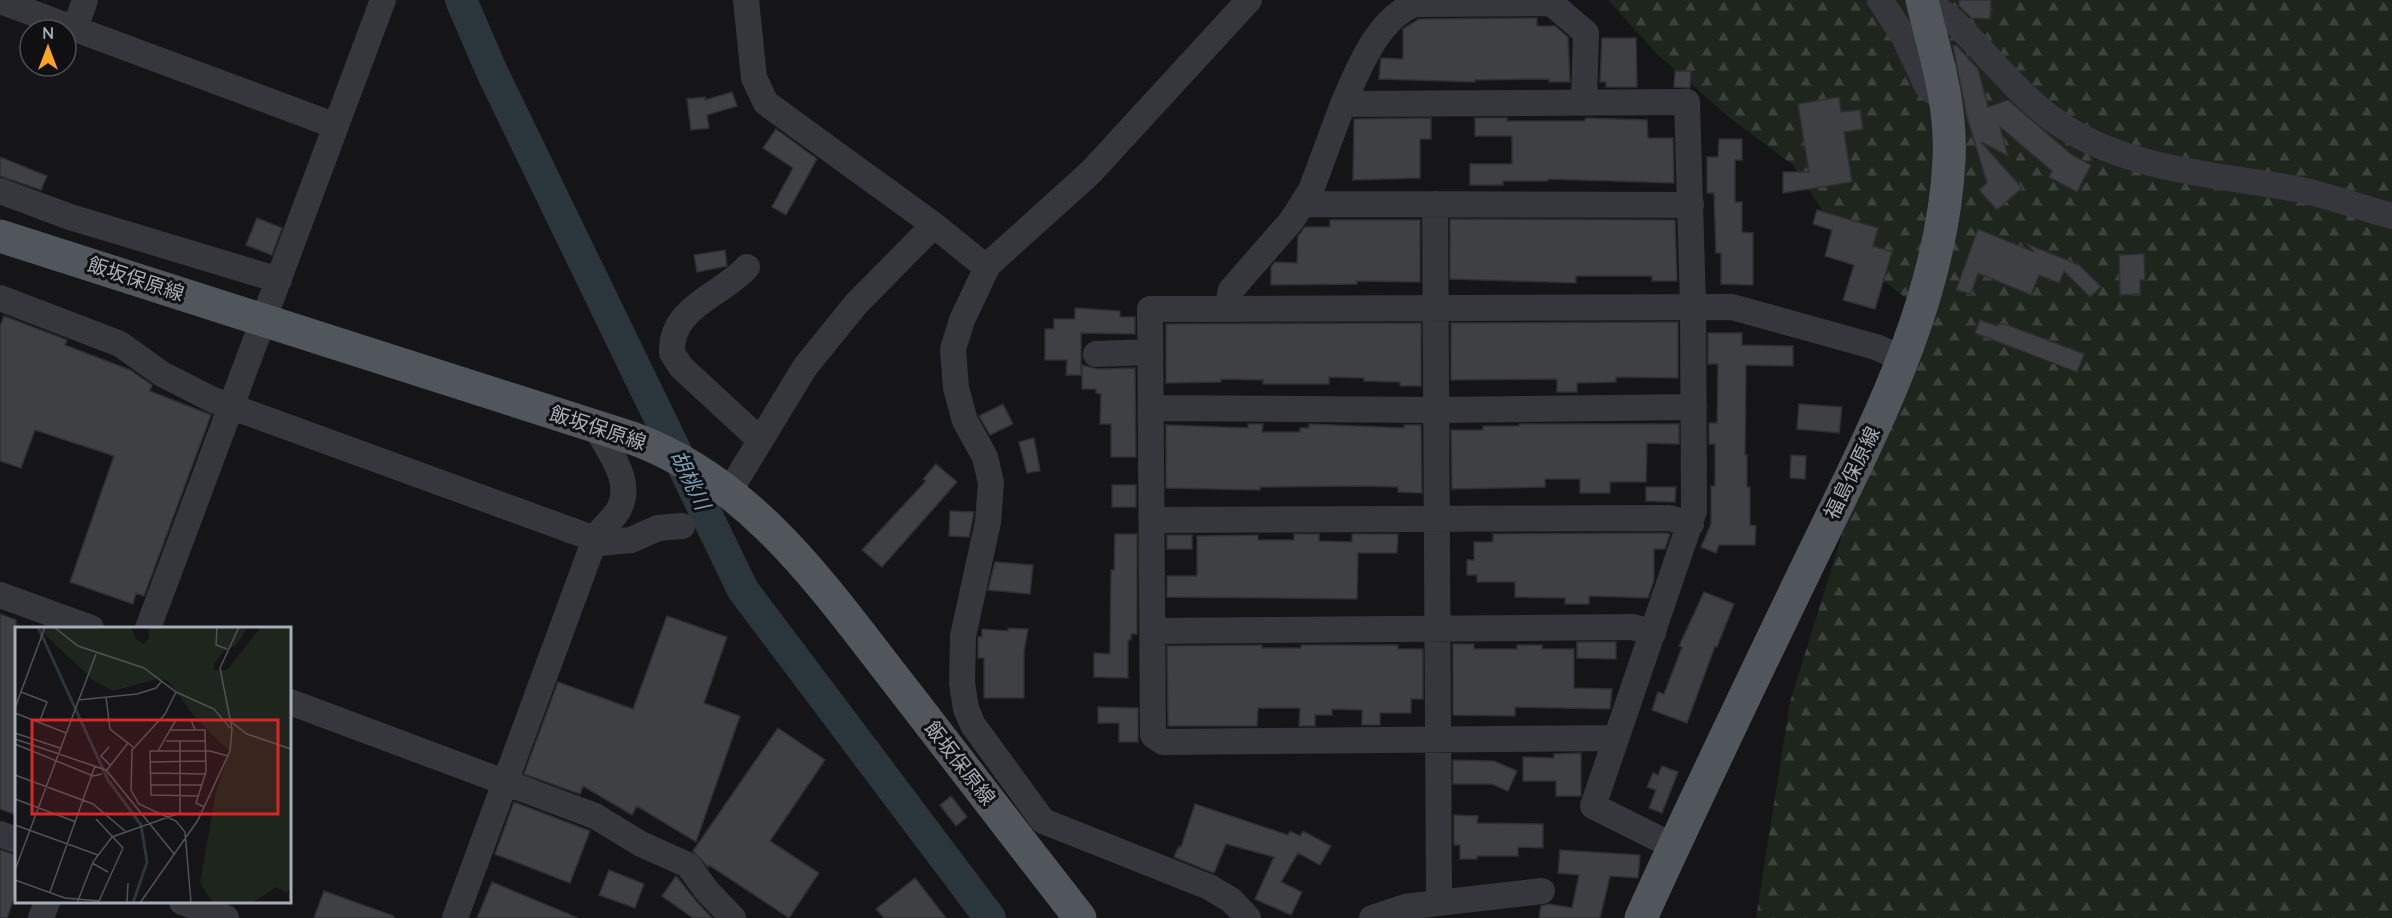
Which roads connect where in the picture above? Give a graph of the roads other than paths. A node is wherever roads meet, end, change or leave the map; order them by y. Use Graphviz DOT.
graph roads {
  1 [pos="85,0"];
  2 [pos="383,0"];
  3 [pos="746,0"];
  4 [pos="1249,0"];
  5 [pos="1880,0"];
  6 [pos="0,1"];
  7 [pos="1923,5"];
  8 [pos="46,18"];
  9 [pos="78,20"];
  10 [pos="78,30"];
  11 [pos="1947,95"];
  12 [pos="1584,103"];
  13 [pos="1343,104"];
  14 [pos="336,126"];
  15 [pos="0,191"];
  16 [pos="1303,204"];
  17 [pos="1435,204"];
  18 [pos="1690,205"];
  19 [pos="2392,216"];
  20 [pos="934,225"];
  21 [pos="0,236"];
  22 [pos="747,267"];
  23 [pos="987,268"];
  24 [pos="279,280"];
  25 [pos="0,298"];
  26 [pos="1693,305"];
  27 [pos="1436,306"];
  28 [pos="1227,309"];
  29 [pos="265,320"];
  30 [pos="1150,352"];
  31 [pos="1096,354"];
  32 [pos="1901,358"];
  33 [pos="232,406"];
  34 [pos="1694,407"];
  35 [pos="1151,408"];
  36 [pos="1436,410"];
  37 [pos="604,429"];
  38 [pos="760,440"];
  39 [pos="727,490"];
  40 [pos="1436,519"];
  41 [pos="1153,520"];
  42 [pos="1691,524"];
  43 [pos="682,526"];
  44 [pos="595,539"];
  45 [pos="0,595"];
  46 [pos="88,627"];
  47 [pos="148,627"];
  48 [pos="1437,630"];
  49 [pos="1153,631"];
  50 [pos="1653,633"];
  51 [pos="964,699"];
  52 [pos="291,702"];
  53 [pos="931,726"];
  54 [pos="1616,738"];
  55 [pos="1437,739"];
  56 [pos="506,783"];
  57 [pos="0,834"];
  58 [pos="15,840"];
  59 [pos="1673,846"];
  60 [pos="1542,891"];
  61 [pos="47,903"];
  62 [pos="185,903"];
  63 [pos="1438,903"];
  64 [pos="41,918"];
  65 [pos="226,918"];
  66 [pos="455,918"];
  67 [pos="733,918"];
  68 [pos="1080,918"];
  69 [pos="1248,918"];
  70 [pos="1372,918"];
  71 [pos="1641,918"];
  1 -- 9 [label="street"];
  2 -- 14 [label="street"];
  3 -- 20 [label="street"];
  4 -- 23 [label="street"];
  5 -- 11 [label="street"];
  6 -- 8 [label="street"];
  7 -- 11 [label="main road, 福島保原線"];
  7 -- 19 [label="street"];
  10 -- 14 [label="street"];
  11 -- 32 [label="main road, 福島保原線"];
  12 -- 13 [label="street"];
  12 -- 13 [label="street"];
  12 -- 18 [label="street"];
  13 -- 16 [label="street"];
  14 -- 24 [label="street"];
  15 -- 24 [label="street"];
  16 -- 17 [label="street"];
  16 -- 28 [label="street"];
  17 -- 18 [label="street"];
  17 -- 27 [label="street"];
  18 -- 26 [label="street"];
  20 -- 23 [label="street"];
  20 -- 38 [label="street"];
  21 -- 29 [label="main road, 飯坂保原線"];
  22 -- 38 [label="street"];
  23 -- 51 [label="street"];
  24 -- 29 [label="street"];
  25 -- 33 [label="street"];
  26 -- 27 [label="street"];
  26 -- 32 [label="street"];
  26 -- 34 [label="street"];
  27 -- 28 [label="street"];
  27 -- 36 [label="street"];
  28 -- 30 [label="street"];
  29 -- 33 [label="street"];
  29 -- 37 [label="main road, 飯坂保原線"];
  30 -- 31 [label="street"];
  30 -- 35 [label="street"];
  32 -- 59 [label="main road, 福島保原線"];
  33 -- 44 [label="street"];
  33 -- 47 [label="street"];
  34 -- 36 [label="street"];
  34 -- 42 [label="street"];
  35 -- 36 [label="street"];
  35 -- 41 [label="street"];
  36 -- 40 [label="street"];
  37 -- 39 [label="main road, 飯坂保原線"];
  37 -- 44 [label="street"];
  38 -- 39 [label="street"];
  39 -- 53 [label="main road, 飯坂保原線"];
  40 -- 41 [label="street"];
  40 -- 42 [label="street"];
  40 -- 48 [label="street"];
  41 -- 49 [label="street"];
  42 -- 50 [label="street"];
  43 -- 44 [label="street"];
  44 -- 56 [label="street"];
  45 -- 46 [label="street"];
  48 -- 49 [label="street"];
  48 -- 50 [label="street"];
  48 -- 55 [label="street"];
  49 -- 55 [label="street"];
  50 -- 54 [label="street"];
  51 -- 53 [label="street"];
  51 -- 69 [label="street"];
  52 -- 56 [label="street"];
  53 -- 68 [label="main road, 飯坂保原線"];
  54 -- 55 [label="street"];
  54 -- 59 [label="street"];
  55 -- 63 [label="street"];
  56 -- 66 [label="street"];
  56 -- 67 [label="street"];
  57 -- 58 [label="street"];
  59 -- 71 [label="main road, 福島保原線"];
  60 -- 63 [label="street"];
  61 -- 64 [label="street"];
  62 -- 65 [label="street"];
  63 -- 70 [label="street"];
}
